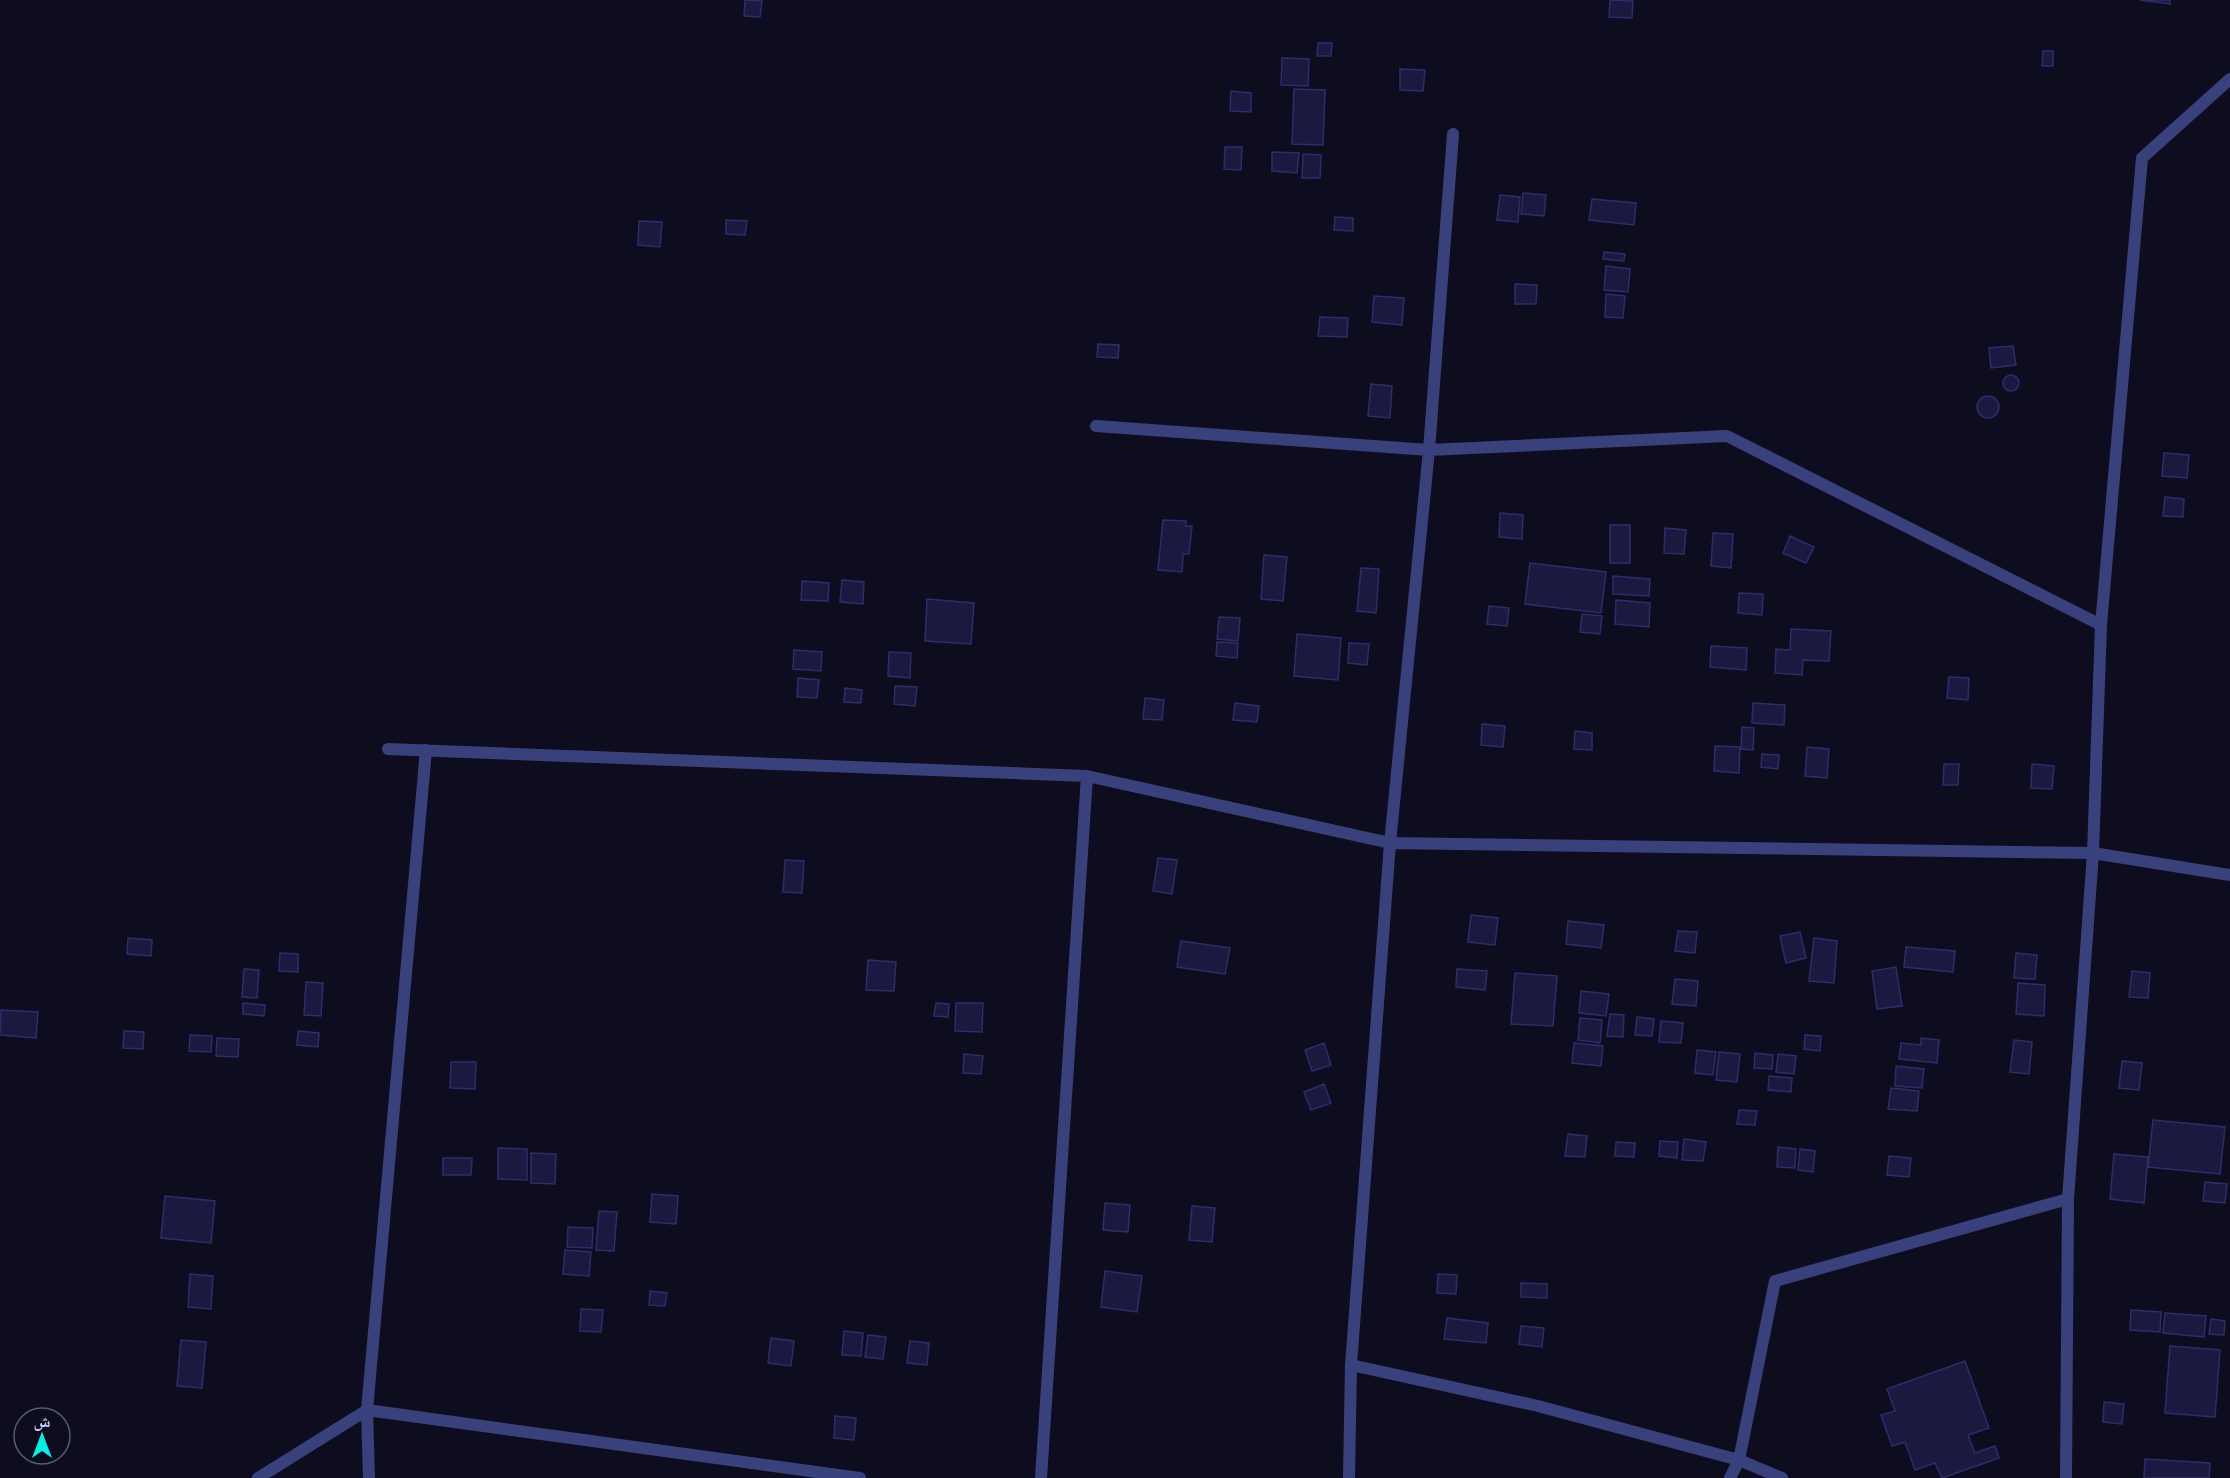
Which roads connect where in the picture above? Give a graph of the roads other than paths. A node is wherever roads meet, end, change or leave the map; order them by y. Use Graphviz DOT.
graph roads {
  1 [pos="2230,79"];
  2 [pos="1453,135"];
  3 [pos="1096,426"];
  4 [pos="1429,450"];
  5 [pos="2101,626"];
  6 [pos="388,749"];
  7 [pos="426,750"];
  8 [pos="1088,776"];
  9 [pos="1390,843"];
  10 [pos="2092,853"];
  11 [pos="2230,875"];
  12 [pos="2068,1199"];
  13 [pos="1351,1365"];
  14 [pos="367,1410"];
  15 [pos="1739,1460"];
  16 [pos="258,1478"];
  17 [pos="369,1478"];
  18 [pos="860,1478"];
  19 [pos="1041,1478"];
  20 [pos="1349,1478"];
  21 [pos="1730,1478"];
  22 [pos="1782,1478"];
  23 [pos="2066,1478"];
  1 -- 5 [label="street"];
  2 -- 4 [label="street"];
  3 -- 4 [label="street"];
  4 -- 5 [label="street"];
  4 -- 9 [label="street"];
  5 -- 10 [label="street"];
  6 -- 7 [label="street"];
  7 -- 8 [label="street"];
  7 -- 14 [label="street"];
  8 -- 9 [label="street"];
  8 -- 19 [label="street"];
  9 -- 10 [label="street"];
  9 -- 13 [label="street"];
  10 -- 11 [label="street"];
  10 -- 12 [label="street"];
  12 -- 15 [label="street"];
  12 -- 23 [label="street"];
  13 -- 15 [label="street"];
  13 -- 20 [label="street"];
  14 -- 16 [label="street"];
  14 -- 17 [label="street"];
  14 -- 18 [label="street"];
  15 -- 21 [label="street"];
  15 -- 22 [label="street"];
}
